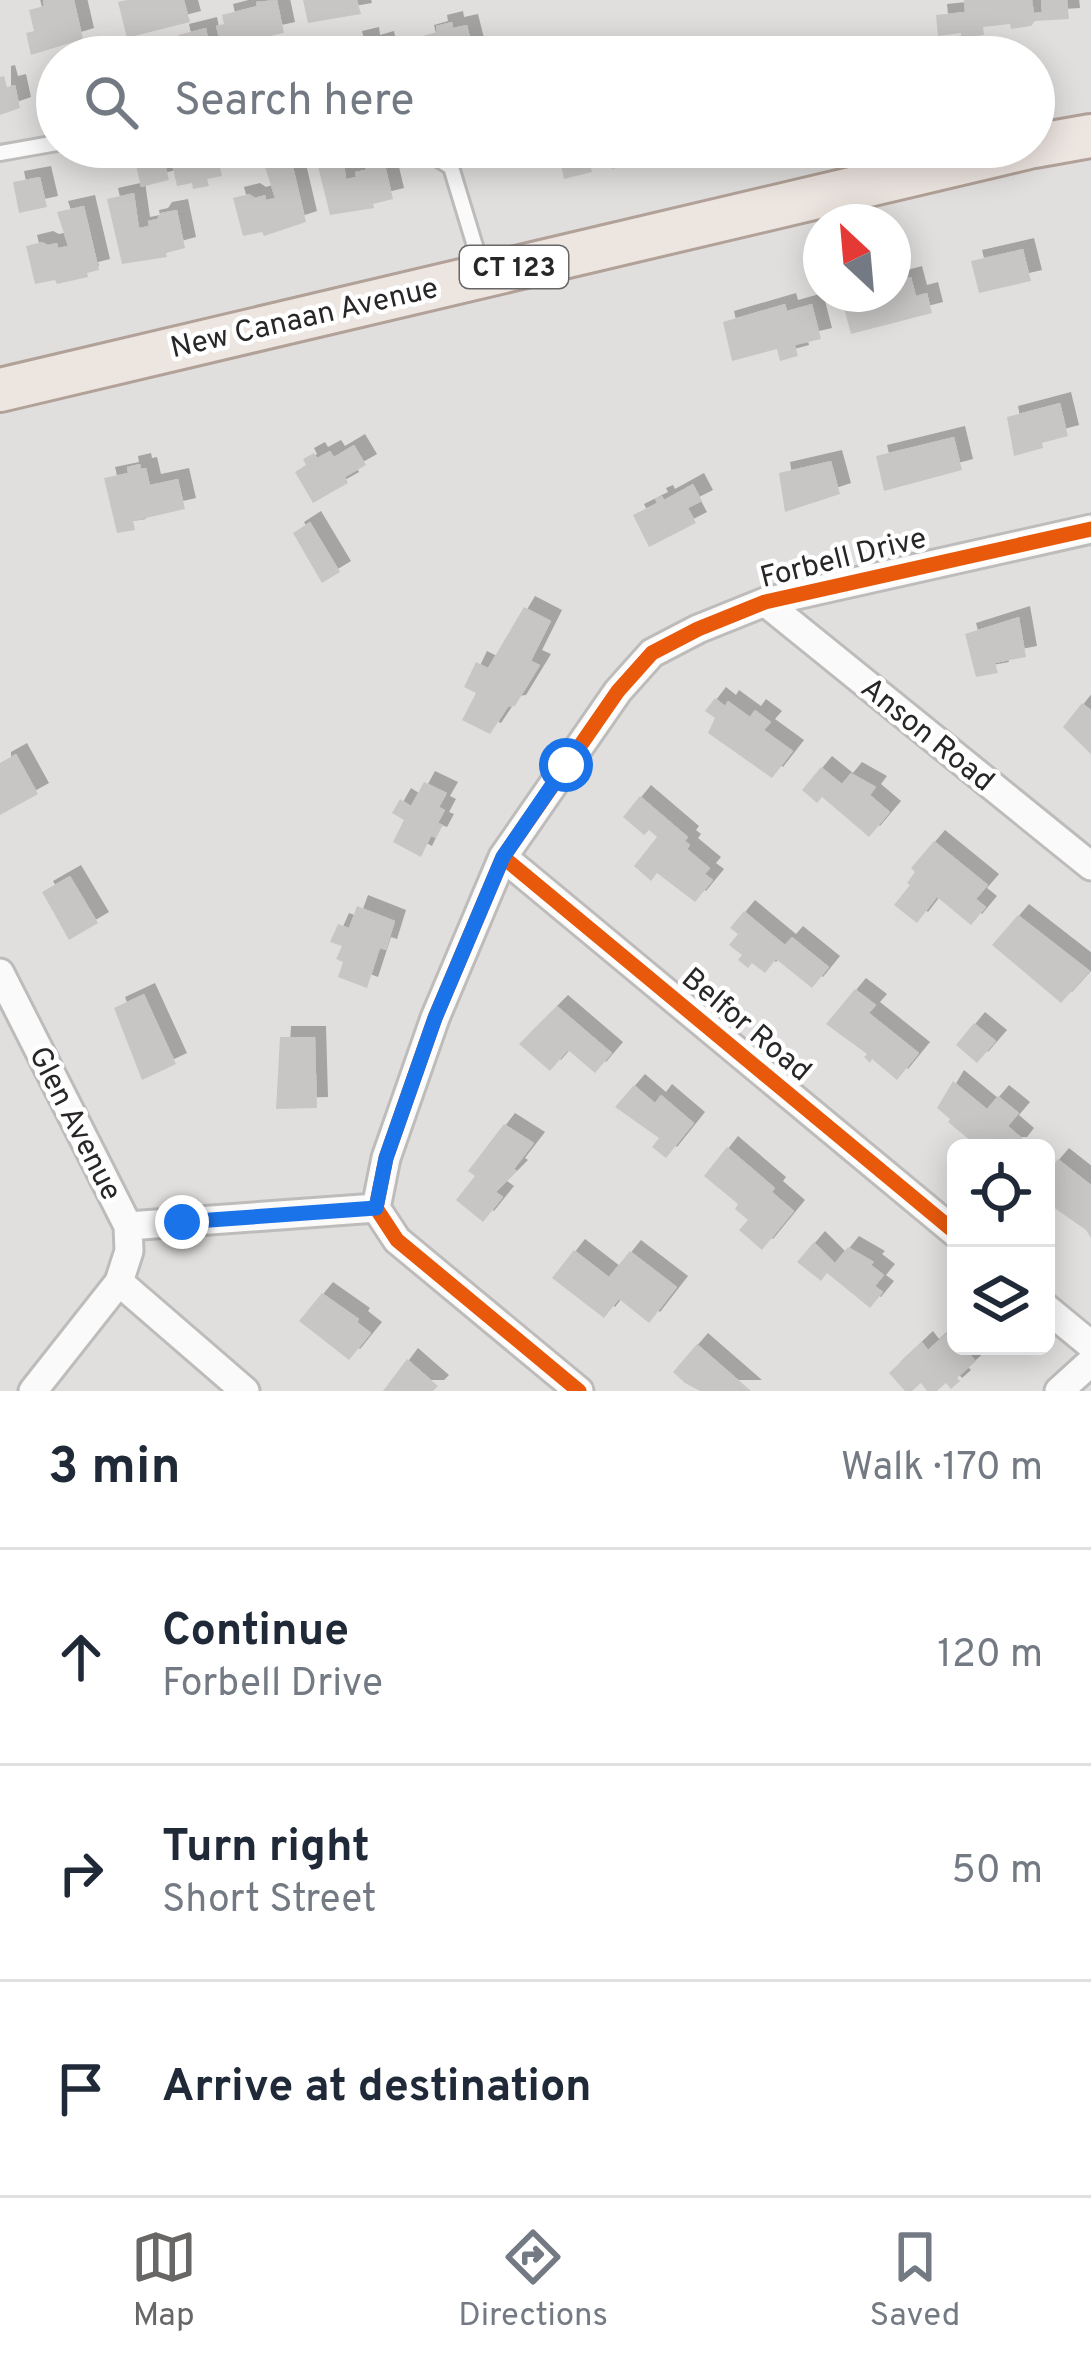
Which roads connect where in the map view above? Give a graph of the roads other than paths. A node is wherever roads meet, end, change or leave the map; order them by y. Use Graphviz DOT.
graph roads {
  1 [pos="1091,136"];
  2 [pos="1055,143"];
  3 [pos="36,147"];
  4 [pos="0,153"];
  5 [pos="451,168"];
  6 [pos="941,168"];
  7 [pos="484,274"];
  8 [pos="0,390"];
  9 [pos="1091,529"];
  10 [pos="765,602"];
  11 [pos="503,857"];
  12 [pos="1091,866"];
  13 [pos="0,973"];
  14 [pos="376,1208"];
  15 [pos="128,1226"];
  16 [pos="947,1226"];
  17 [pos="119,1282"];
  18 [pos="1055,1316"];
  19 [pos="1091,1346"];
  20 [pos="1091,1362"];
  21 [pos="33,1391"];
  22 [pos="245,1391"];
  23 [pos="579,1391"];
  24 [pos="1059,1391"];
  1 -- 2 [label="main road, New Canaan Avenue / CT 123"];
  3 -- 4 [label="lane"];
  5 -- 7 [label="lane"];
  6 -- 7 [label="main road, New Canaan Avenue / CT 123"];
  7 -- 8 [label="main road, New Canaan Avenue / CT 123"];
  9 -- 10 [label="street, Forbell Drive"];
  10 -- 11 [label="street, Forbell Drive"];
  10 -- 12 [label="street, Anson Road"];
  11 -- 14 [label="street, Forbell Drive"];
  11 -- 16 [label="street, Belfor Road"];
  13 -- 15 [label="street, Glen Avenue"];
  14 -- 15 [label="street"];
  14 -- 23 [label="street"];
  15 -- 17 [label="street, Glen Avenue"];
  17 -- 21 [label="street, Glen Avenue"];
  17 -- 22 [label="street"];
  18 -- 19 [label="street"];
  20 -- 24 [label="street"];
}
